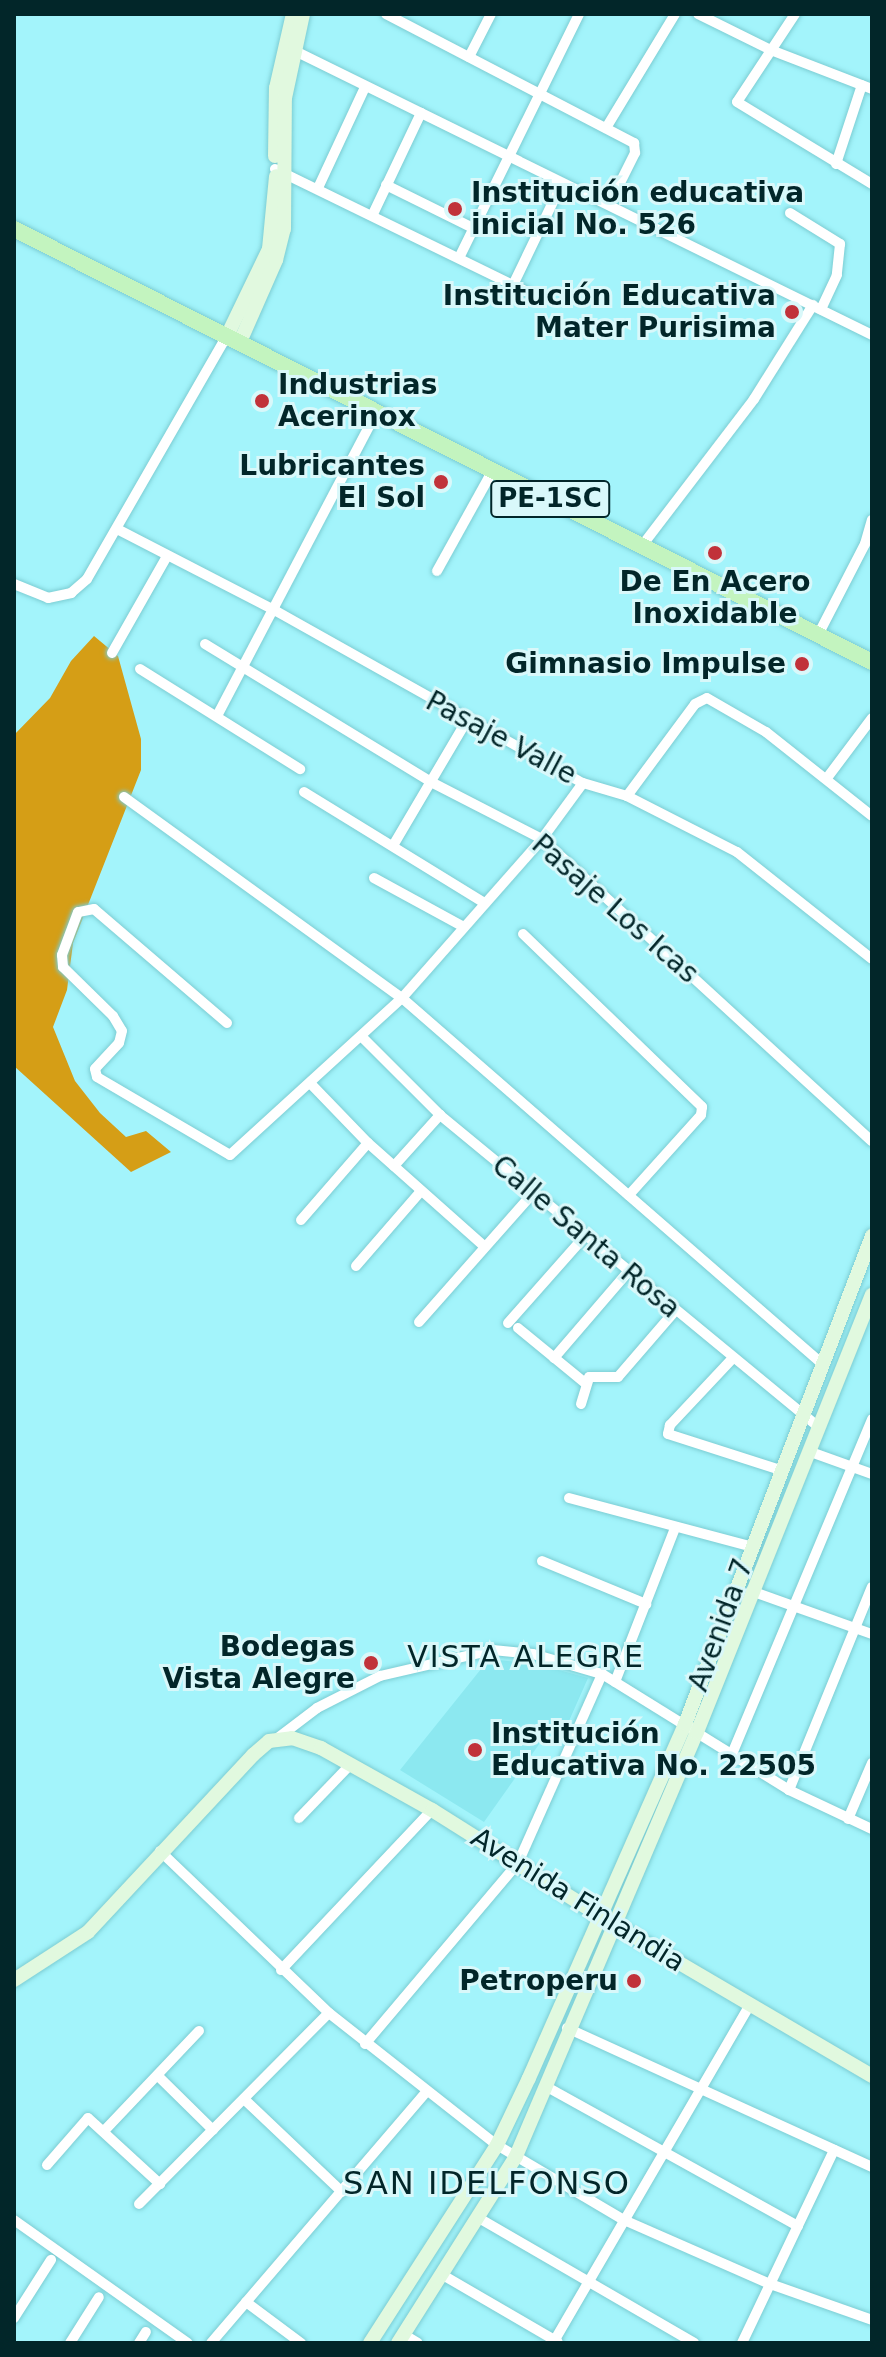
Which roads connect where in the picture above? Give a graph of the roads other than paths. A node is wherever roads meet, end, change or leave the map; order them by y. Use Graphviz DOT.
graph roads {
  1 [pos="293,14"];
  2 [pos="303,14"];
  3 [pos="386,14"];
  4 [pos="491,14"];
  5 [pos="579,14"];
  6 [pos="675,14"];
  7 [pos="698,14"];
  8 [pos="795,14"];
  9 [pos="401,17"];
  10 [pos="290,48"];
  11 [pos="771,50"];
  12 [pos="469,57"];
  13 [pos="365,87"];
  14 [pos="867,87"];
  15 [pos="538,93"];
  16 [pos="421,113"];
  17 [pos="606,128"];
  18 [pos="506,155"];
  19 [pos="836,164"];
  20 [pos="280,171"];
  21 [pos="562,183"];
  22 [pos="872,184"];
  23 [pos="386,185"];
  24 [pos="318,188"];
  25 [pos="609,205"];
  26 [pos="790,213"];
  27 [pos="373,214"];
  28 [pos="473,228"];
  29 [pos="14,229"];
  30 [pos="459,258"];
  31 [pos="513,285"];
  32 [pos="525,291"];
  33 [pos="817,308"];
  34 [pos="872,335"];
  35 [pos="234,339"];
  36 [pos="377,411"];
  37 [pos="493,470"];
  38 [pos="872,520"];
  39 [pos="119,530"];
  40 [pos="641,547"];
  41 [pos="167,556"];
  42 [pos="437,571"];
  43 [pos="14,584"];
  44 [pos="276,611"];
  45 [pos="818,635"];
  46 [pos="205,644"];
  47 [pos="112,653"];
  48 [pos="872,662"];
  49 [pos="244,668"];
  50 [pos="140,669"];
  51 [pos="217,716"];
  52 [pos="872,718"];
  53 [pos="467,720"];
  54 [pos="300,769"];
  55 [pos="827,778"];
  56 [pos="431,782"];
  57 [pos="583,783"];
  58 [pos="304,792"];
  59 [pos="627,796"];
  60 [pos="124,797"];
  61 [pos="872,816"];
  62 [pos="542,839"];
  63 [pos="394,844"];
  64 [pos="374,878"];
  65 [pos="483,902"];
  66 [pos="462,926"];
  67 [pos="523,934"];
  68 [pos="872,959"];
  69 [pos="402,998"];
  70 [pos="227,1023"];
  71 [pos="363,1038"];
  72 [pos="310,1083"];
  73 [pos="440,1115"];
  74 [pos="872,1141"];
  75 [pos="368,1143"];
  76 [pos="394,1166"];
  77 [pos="421,1191"];
  78 [pos="533,1193"];
  79 [pos="629,1195"];
  80 [pos="301,1220"];
  81 [pos="585,1236"];
  82 [pos="872,1236"];
  83 [pos="484,1246"];
  84 [pos="356,1266"];
  85 [pos="628,1272"];
  86 [pos="872,1295"];
  87 [pos="675,1311"];
  88 [pos="868,1316"];
  89 [pos="419,1322"];
  90 [pos="554,1358"];
  91 [pos="732,1359"];
  92 [pos="820,1362"];
  93 [pos="585,1383"];
  94 [pos="581,1404"];
  95 [pos="801,1416"];
  96 [pos="872,1419"];
  97 [pos="818,1427"];
  98 [pos="808,1451"];
  99 [pos="851,1467"];
  100 [pos="780,1470"];
  101 [pos="872,1474"];
  102 [pos="569,1498"];
  103 [pos="675,1528"];
  104 [pos="750,1546"];
  105 [pos="542,1561"];
  106 [pos="872,1587"];
  107 [pos="751,1591"];
  108 [pos="646,1604"];
  109 [pos="794,1606"];
  110 [pos="856,1627"];
  111 [pos="872,1634"];
  112 [pos="602,1674"];
  113 [pos="615,1682"];
  114 [pos="691,1728"];
  115 [pos="279,1737"];
  116 [pos="732,1754"];
  117 [pos="872,1763"];
  118 [pos="351,1764"];
  119 [pos="789,1790"];
  120 [pos="432,1810"];
  121 [pos="299,1818"];
  122 [pos="848,1819"];
  123 [pos="872,1829"];
  124 [pos="160,1851"];
  125 [pos="518,1863"];
  126 [pos="597,1914"];
  127 [pos="613,1924"];
  128 [pos="281,1970"];
  129 [pos="14,1980"];
  130 [pos="749,2006"];
  131 [pos="329,2013"];
  132 [pos="567,2028"];
  133 [pos="199,2031"];
  134 [pos="365,2044"];
  135 [pos="158,2076"];
  136 [pos="872,2076"];
  137 [pos="547,2087"];
  138 [pos="699,2087"];
  139 [pos="426,2092"];
  140 [pos="244,2099"];
  141 [pos="213,2130"];
  142 [pos="104,2131"];
  143 [pos="497,2145"];
  144 [pos="834,2150"];
  145 [pos="663,2151"];
  146 [pos="516,2156"];
  147 [pos="47,2165"];
  148 [pos="872,2167"];
  149 [pos="160,2184"];
  150 [pos="342,2192"];
  151 [pos="139,2204"];
  152 [pos="477,2217"];
  153 [pos="14,2220"];
  154 [pos="624,2220"];
  155 [pos="798,2226"];
  156 [pos="51,2260"];
  157 [pos="441,2274"];
  158 [pos="588,2282"];
  159 [pos="770,2284"];
  160 [pos="99,2297"];
  161 [pos="246,2302"];
  162 [pos="14,2318"];
  163 [pos="872,2320"];
  164 [pos="146,2332"];
  165 [pos="400,2338"];
  166 [pos="556,2342"];
  167 [pos="70,2343"];
  168 [pos="139,2343"];
  169 [pos="188,2343"];
  170 [pos="211,2343"];
  171 [pos="301,2343"];
  172 [pos="370,2343"];
  173 [pos="418,2343"];
  174 [pos="694,2343"];
  175 [pos="742,2343"];
  1 -- 10 [label="street"];
  2 -- 10 [label="street"];
  3 -- 9 [label="street"];
  4 -- 12 [label="street"];
  5 -- 15 [label="street"];
  6 -- 17 [label="street"];
  7 -- 11 [label="street"];
  8 -- 11 [label="street"];
  9 -- 12 [label="street"];
  10 -- 13 [label="street"];
  10 -- 20 [label="street"];
  11 -- 14 [label="street"];
  11 -- 19 [label="street"];
  12 -- 15 [label="street"];
  13 -- 16 [label="street"];
  13 -- 24 [label="street"];
  14 -- 19 [label="street"];
  15 -- 17 [label="street"];
  15 -- 18 [label="street"];
  16 -- 18 [label="street"];
  16 -- 23 [label="street"];
  17 -- 25 [label="street"];
  18 -- 21 [label="street"];
  18 -- 28 [label="street"];
  19 -- 22 [label="street"];
  20 -- 24 [label="street"];
  20 -- 35 [label="street"];
  21 -- 25 [label="street"];
  21 -- 31 [label="street"];
  23 -- 27 [label="street"];
  23 -- 28 [label="street"];
  24 -- 27 [label="street"];
  25 -- 33 [label="street"];
  26 -- 33 [label="street"];
  27 -- 30 [label="street"];
  28 -- 30 [label="street"];
  29 -- 35 [label="main road, PE-1SC"];
  30 -- 31 [label="street"];
  31 -- 32 [label="street"];
  33 -- 34 [label="street"];
  33 -- 40 [label="street"];
  35 -- 36 [label="main road, PE-1SC"];
  35 -- 39 [label="street"];
  36 -- 37 [label="main road, PE-1SC"];
  36 -- 44 [label="street"];
  37 -- 40 [label="main road, PE-1SC"];
  37 -- 42 [label="street"];
  38 -- 45 [label="street"];
  39 -- 41 [label="street, Pasaje Valle"];
  39 -- 43 [label="street"];
  40 -- 45 [label="main road, PE-1SC"];
  41 -- 44 [label="street, Pasaje Valle"];
  41 -- 47 [label="street"];
  44 -- 49 [label="street"];
  44 -- 53 [label="street, Pasaje Valle"];
  45 -- 48 [label="main road, PE-1SC"];
  46 -- 49 [label="street, Pasaje Los Icas"];
  49 -- 51 [label="street"];
  49 -- 56 [label="street, Pasaje Los Icas"];
  50 -- 51 [label="street"];
  51 -- 54 [label="street"];
  52 -- 55 [label="street"];
  53 -- 56 [label="street"];
  53 -- 57 [label="street, Pasaje Valle"];
  55 -- 59 [label="street"];
  55 -- 61 [label="street"];
  56 -- 62 [label="street, Pasaje Los Icas"];
  56 -- 63 [label="street"];
  57 -- 59 [label="street, Pasaje Valle"];
  57 -- 62 [label="street"];
  58 -- 63 [label="street"];
  59 -- 68 [label="street, Pasaje Valle"];
  60 -- 69 [label="street"];
  62 -- 65 [label="street"];
  62 -- 74 [label="street, Pasaje Los Icas"];
  63 -- 65 [label="street"];
  64 -- 66 [label="street"];
  65 -- 66 [label="street"];
  66 -- 69 [label="street"];
  67 -- 79 [label="street"];
  69 -- 71 [label="street"];
  69 -- 79 [label="street"];
  70 -- 72 [label="street"];
  71 -- 72 [label="street"];
  71 -- 73 [label="street, Calle Santa Rosa"];
  72 -- 75 [label="street"];
  73 -- 76 [label="street"];
  73 -- 78 [label="street, Calle Santa Rosa"];
  75 -- 76 [label="street"];
  75 -- 80 [label="street"];
  76 -- 77 [label="street"];
  77 -- 83 [label="street"];
  77 -- 84 [label="street"];
  78 -- 81 [label="street, Calle Santa Rosa"];
  78 -- 83 [label="street"];
  79 -- 92 [label="street"];
  81 -- 85 [label="street, Calle Santa Rosa"];
  81 -- 90 [label="street"];
  82 -- 92 [label="street, Avenida 7"];
  83 -- 89 [label="street"];
  85 -- 87 [label="street, Calle Santa Rosa"];
  85 -- 90 [label="street"];
  86 -- 88 [label="street, Avenida 7"];
  87 -- 91 [label="street, Calle Santa Rosa"];
  87 -- 93 [label="street"];
  88 -- 97 [label="street, Avenida 7"];
  90 -- 93 [label="street"];
  91 -- 95 [label="street, Calle Santa Rosa"];
  91 -- 100 [label="street"];
  92 -- 95 [label="street, Avenida 7"];
  93 -- 94 [label="street"];
  95 -- 97 [label="street, Calle Santa Rosa"];
  95 -- 100 [label="street, Avenida 7"];
  96 -- 99 [label="street"];
  97 -- 98 [label="street, Avenida 7"];
  98 -- 99 [label="street"];
  98 -- 107 [label="street, Avenida 7"];
  99 -- 101 [label="street"];
  99 -- 109 [label="street"];
  100 -- 104 [label="street, Avenida 7"];
  102 -- 103 [label="street"];
  103 -- 104 [label="street"];
  103 -- 108 [label="street"];
  104 -- 114 [label="street, Avenida 7"];
  105 -- 108 [label="street"];
  106 -- 110 [label="street"];
  107 -- 109 [label="street"];
  107 -- 114 [label="street, Avenida 7"];
  108 -- 113 [label="street"];
  109 -- 110 [label="street"];
  109 -- 116 [label="street"];
  110 -- 111 [label="street"];
  110 -- 119 [label="street"];
  112 -- 113 [label="street"];
  112 -- 115 [label="street"];
  112 -- 125 [label="street"];
  113 -- 114 [label="street"];
  114 -- 116 [label="street"];
  114 -- 126 [label="street, Avenida 7"];
  114 -- 127 [label="street, Avenida 7"];
  115 -- 118 [label="street, Avenida Finlandia"];
  115 -- 124 [label="street"];
  116 -- 119 [label="street"];
  117 -- 122 [label="street"];
  118 -- 120 [label="street, Avenida Finlandia"];
  118 -- 121 [label="street"];
  119 -- 122 [label="street"];
  120 -- 125 [label="street, Avenida Finlandia"];
  120 -- 128 [label="street"];
  122 -- 123 [label="street"];
  124 -- 128 [label="street"];
  124 -- 129 [label="street"];
  125 -- 126 [label="street, Avenida Finlandia"];
  125 -- 134 [label="street"];
  126 -- 127 [label="street, Avenida Finlandia"];
  126 -- 143 [label="street, Avenida 7"];
  127 -- 130 [label="street, Avenida Finlandia"];
  127 -- 132 [label="street, Avenida 7"];
  128 -- 131 [label="street"];
  130 -- 136 [label="street, Avenida Finlandia"];
  130 -- 138 [label="street"];
  131 -- 134 [label="street"];
  131 -- 140 [label="street"];
  132 -- 137 [label="street, Avenida 7"];
  132 -- 138 [label="street"];
  133 -- 135 [label="street"];
  134 -- 139 [label="street"];
  135 -- 141 [label="street"];
  135 -- 142 [label="street"];
  137 -- 145 [label="street"];
  137 -- 146 [label="street, Avenida 7"];
  138 -- 144 [label="street"];
  138 -- 145 [label="street"];
  139 -- 143 [label="street"];
  139 -- 150 [label="street"];
  140 -- 141 [label="street"];
  140 -- 150 [label="street"];
  141 -- 149 [label="street"];
  142 -- 147 [label="street"];
  142 -- 149 [label="street"];
  143 -- 146 [label="street"];
  143 -- 172 [label="street, Avenida 7"];
  144 -- 148 [label="street"];
  144 -- 155 [label="street"];
  145 -- 154 [label="street"];
  145 -- 155 [label="street"];
  146 -- 152 [label="street, Avenida 7"];
  146 -- 154 [label="street"];
  149 -- 151 [label="street"];
  150 -- 161 [label="street"];
  152 -- 157 [label="street, Avenida 7"];
  152 -- 158 [label="street"];
  153 -- 169 [label="street"];
  154 -- 158 [label="street"];
  154 -- 159 [label="street"];
  155 -- 159 [label="street"];
  156 -- 162 [label="street"];
  157 -- 165 [label="street, Avenida 7"];
  157 -- 166 [label="street"];
  158 -- 166 [label="street"];
  158 -- 174 [label="street"];
  159 -- 163 [label="street"];
  159 -- 175 [label="street"];
  160 -- 167 [label="street"];
  161 -- 170 [label="street"];
  161 -- 171 [label="street"];
  164 -- 168 [label="street"];
  165 -- 173 [label="street"];
}
